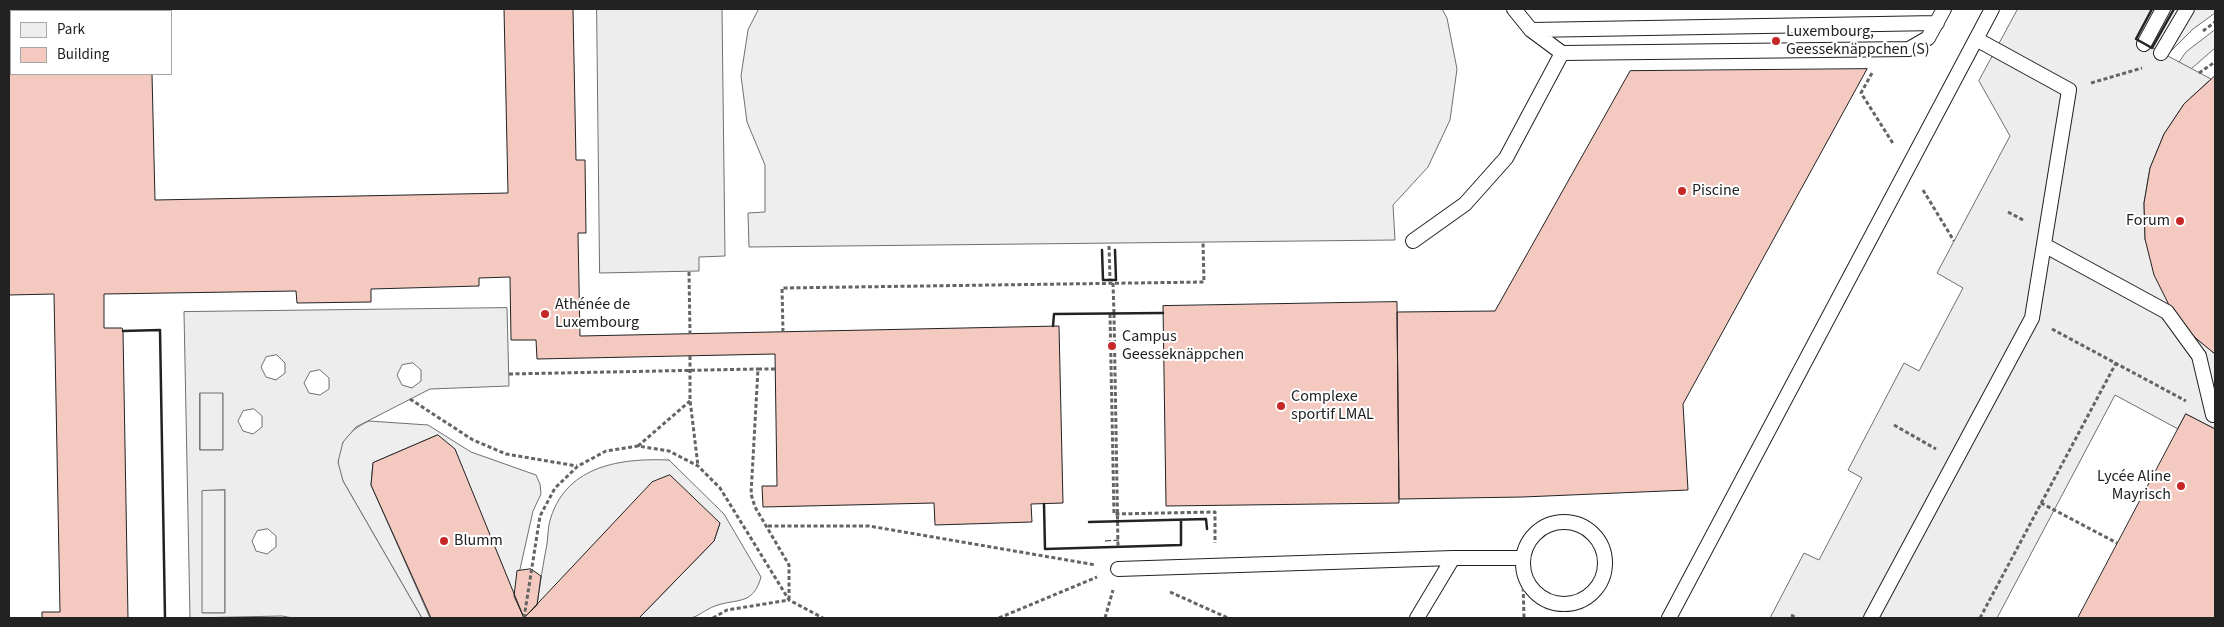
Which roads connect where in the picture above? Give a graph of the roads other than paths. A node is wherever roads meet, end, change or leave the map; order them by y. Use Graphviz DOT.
graph roads {
  1 [pos="1514,9"];
  2 [pos="1944,9"];
  3 [pos="1992,9"];
  4 [pos="2163,9"];
  5 [pos="2187,9"];
  6 [pos="1937,23"];
  7 [pos="1531,30"];
  8 [pos="1976,39"];
  9 [pos="2144,44"];
  10 [pos="1562,53"];
  11 [pos="2162,53"];
  12 [pos="1413,242"];
  13 [pos="2044,245"];
  14 [pos="2213,415"];
  15 [pos="1453,558"];
  16 [pos="1522,558"];
  17 [pos="1118,569"];
  18 [pos="1417,618"];
  19 [pos="1669,618"];
  20 [pos="1871,618"];
  1 -- 7 [label="lane"];
  2 -- 6 [label="lane"];
  3 -- 8 [label="lane"];
  4 -- 9 [label="lane"];
  5 -- 11 [label="lane"];
  6 -- 7 [label="lane"];
  6 -- 10 [label="lane"];
  7 -- 10 [label="lane"];
  8 -- 13 [label="lane"];
  8 -- 19 [label="lane"];
  10 -- 12 [label="lane"];
  13 -- 14 [label="lane"];
  13 -- 20 [label="lane"];
  15 -- 16 [label="lane"];
  15 -- 17 [label="lane"];
  15 -- 18 [label="lane"];
  16 -- 16 [label="lane"];
}
